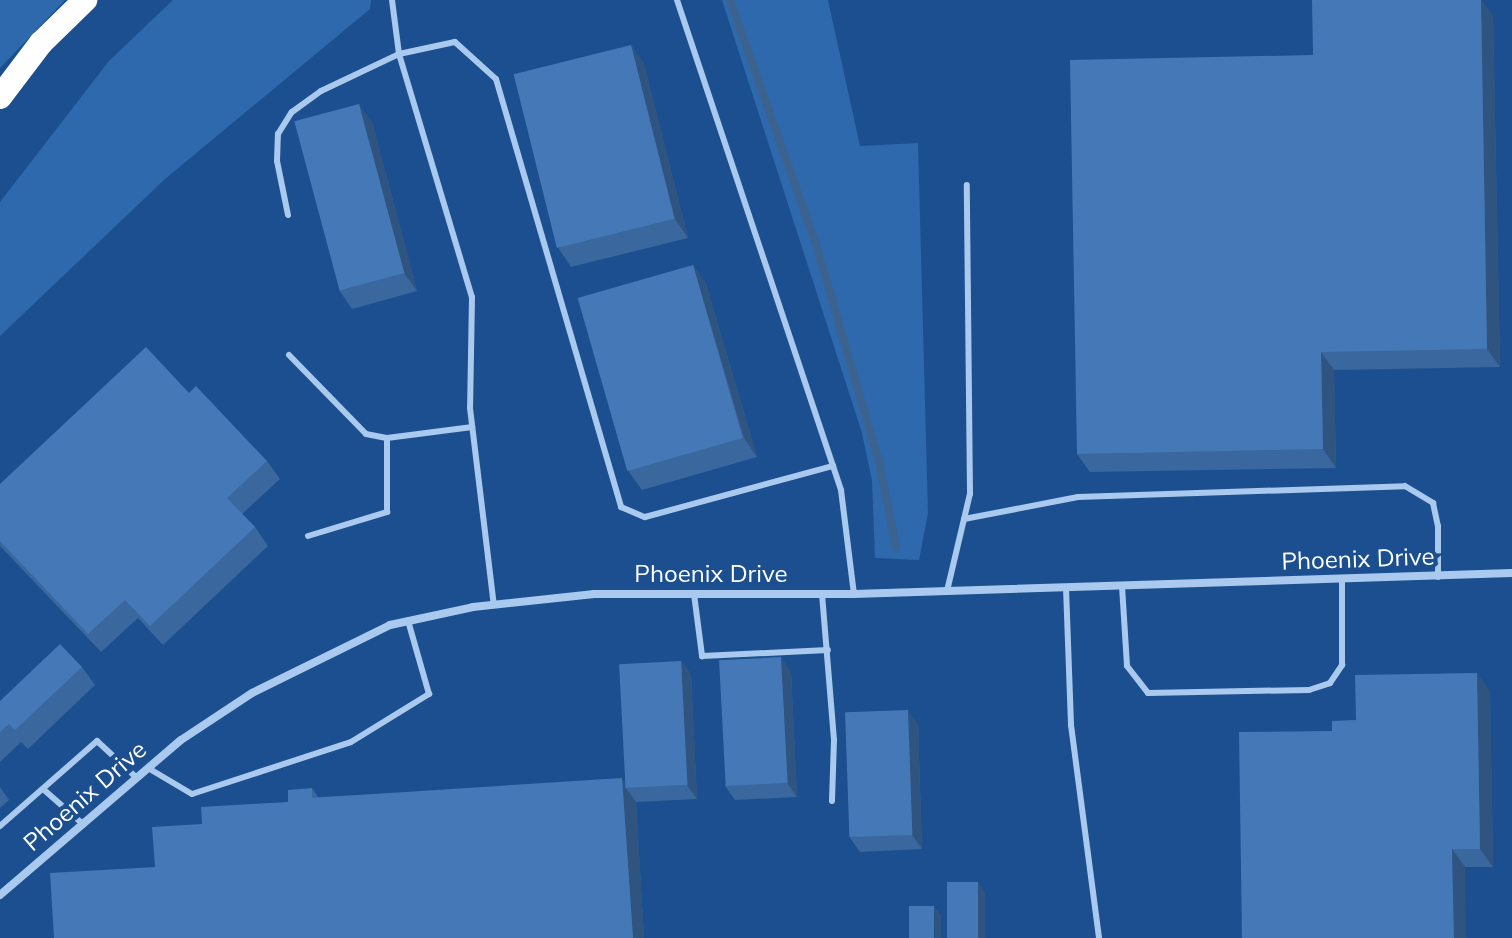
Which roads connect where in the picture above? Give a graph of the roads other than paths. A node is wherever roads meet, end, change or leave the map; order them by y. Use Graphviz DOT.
graph roads {
  1 [pos="85,0"];
  2 [pos="392,0"];
  3 [pos="677,0"];
  4 [pos="399,54"];
  5 [pos="0,97"];
  6 [pos="967,185"];
  7 [pos="288,215"];
  8 [pos="289,355"];
  9 [pos="472,427"];
  10 [pos="387,438"];
  11 [pos="833,466"];
  12 [pos="964,519"];
  13 [pos="308,536"];
  14 [pos="1512,573"];
  15 [pos="1438,577"];
  16 [pos="1342,580"];
  17 [pos="1122,586"];
  18 [pos="1066,588"];
  19 [pos="947,591"];
  20 [pos="694,594"];
  21 [pos="822,594"];
  22 [pos="854,594"];
  23 [pos="494,605"];
  24 [pos="408,621"];
  25 [pos="828,650"];
  26 [pos="148,768"];
  27 [pos="137,778"];
  28 [pos="43,789"];
  29 [pos="832,801"];
  30 [pos="83,824"];
  31 [pos="0,826"];
  32 [pos="0,895"];
  33 [pos="1099,938"];
  1 -- 5 [label="highway"];
  2 -- 4 [label="lane"];
  3 -- 11 [label="lane"];
  4 -- 7 [label="lane"];
  4 -- 9 [label="lane"];
  4 -- 11 [label="lane"];
  6 -- 12 [label="lane"];
  8 -- 10 [label="lane"];
  9 -- 10 [label="lane"];
  9 -- 23 [label="lane"];
  10 -- 13 [label="lane"];
  11 -- 22 [label="lane"];
  12 -- 15 [label="lane"];
  12 -- 19 [label="lane"];
  14 -- 15 [label="street, Phoenix Drive"];
  15 -- 16 [label="street, Phoenix Drive"];
  16 -- 17 [label="street, Phoenix Drive"];
  16 -- 17 [label="lane"];
  17 -- 18 [label="street, Phoenix Drive"];
  18 -- 19 [label="street, Phoenix Drive"];
  18 -- 33 [label="lane"];
  19 -- 22 [label="street, Phoenix Drive"];
  20 -- 21 [label="street, Phoenix Drive"];
  20 -- 23 [label="street, Phoenix Drive"];
  20 -- 25 [label="lane"];
  21 -- 22 [label="street, Phoenix Drive"];
  21 -- 25 [label="lane"];
  23 -- 24 [label="street, Phoenix Drive"];
  24 -- 26 [label="street, Phoenix Drive"];
  24 -- 26 [label="lane"];
  25 -- 29 [label="lane"];
  26 -- 27 [label="street, Phoenix Drive"];
  27 -- 28 [label="lane"];
  27 -- 30 [label="street, Phoenix Drive"];
  28 -- 30 [label="lane"];
  28 -- 31 [label="lane"];
  30 -- 32 [label="street, Phoenix Drive"];
}
